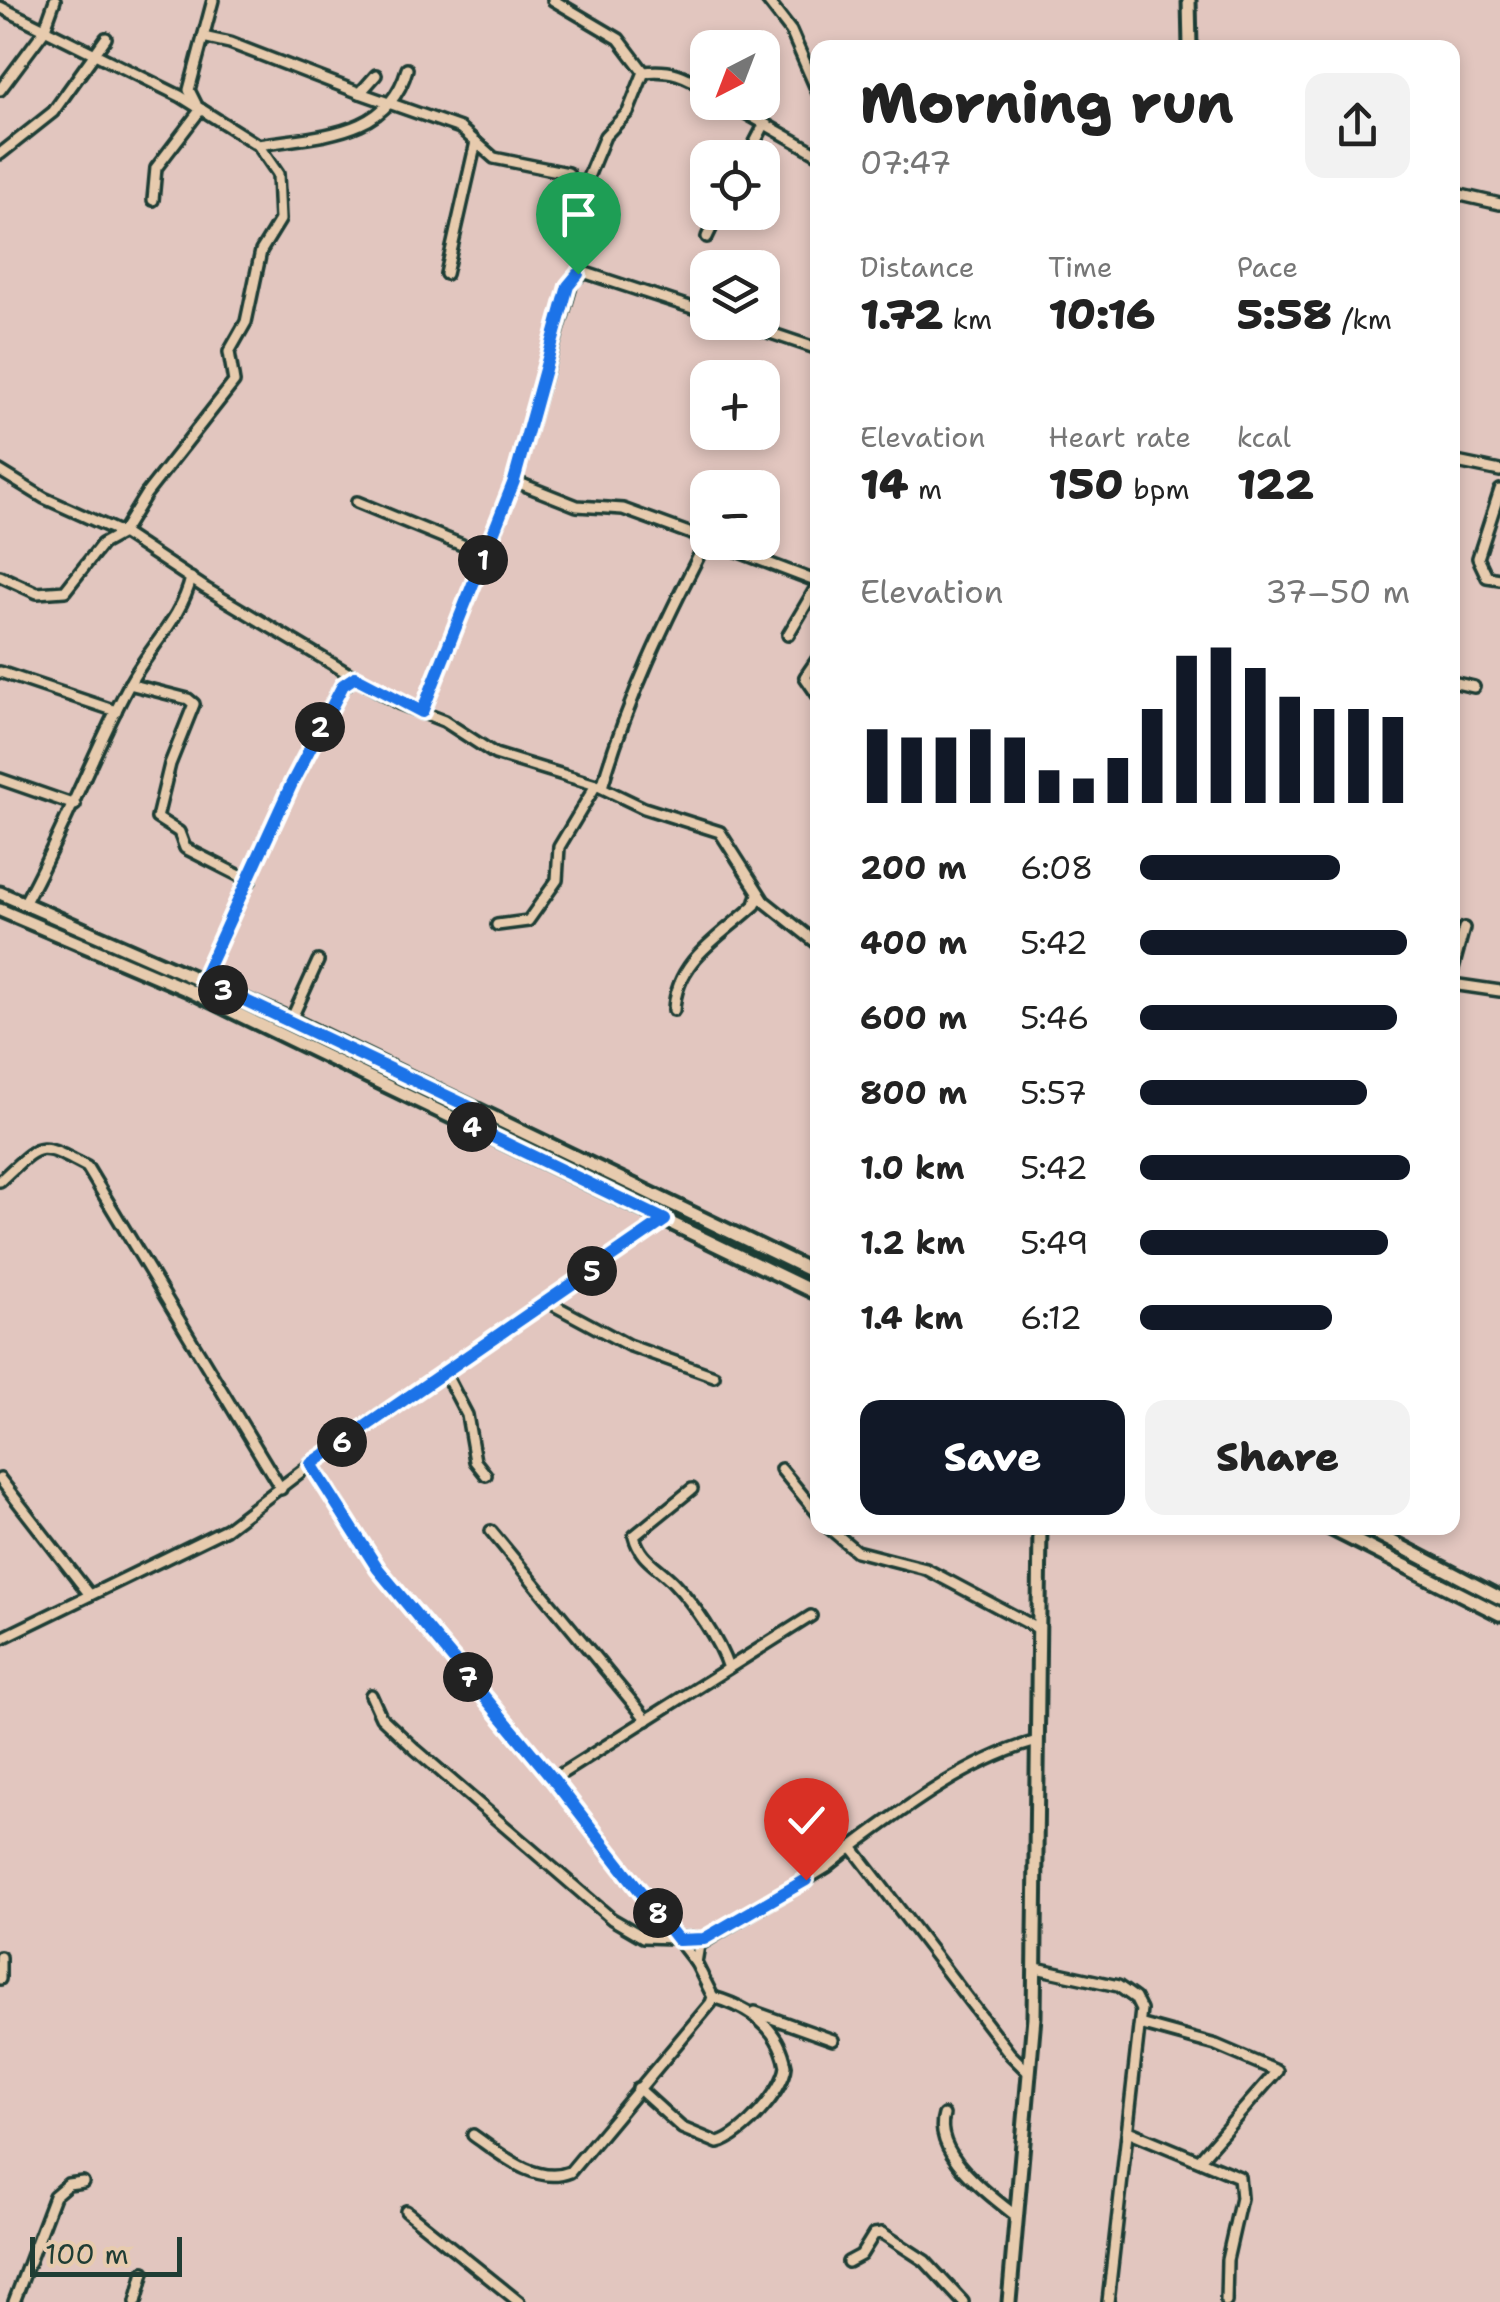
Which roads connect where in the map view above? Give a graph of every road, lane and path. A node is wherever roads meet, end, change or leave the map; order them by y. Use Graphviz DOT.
graph roads {
  1 [pos="55,0"];
  2 [pos="212,0"];
  3 [pos="554,0"];
  4 [pos="768,0"];
  5 [pos="1190,0"];
  6 [pos="1,10"];
  7 [pos="44,31"];
  8 [pos="106,38"];
  9 [pos="203,38"];
  10 [pos="1188,40"];
  11 [pos="92,52"];
  12 [pos="407,69"];
  13 [pos="644,72"];
  14 [pos="376,75"];
  15 [pos="810,75"];
  16 [pos="690,78"];
  17 [pos="0,90"];
  18 [pos="360,93"];
  19 [pos="394,104"];
  20 [pos="199,108"];
  21 [pos="753,120"];
  22 [pos="764,127"];
  23 [pos="757,140"];
  24 [pos="476,142"];
  25 [pos="258,145"];
  26 [pos="810,150"];
  27 [pos="0,154"];
  28 [pos="568,174"];
  29 [pos="1460,195"];
  30 [pos="153,200"];
  31 [pos="1500,204"];
  32 [pos="576,206"];
  33 [pos="710,230"];
  34 [pos="707,237"];
  35 [pos="446,274"];
  36 [pos="690,307"];
  37 [pos="780,336"];
  38 [pos="810,346"];
  39 [pos="1460,463"];
  40 [pos="0,471"];
  41 [pos="1500,471"];
  42 [pos="514,481"];
  43 [pos="1500,490"];
  44 [pos="357,502"];
  45 [pos="122,532"];
  46 [pos="690,534"];
  47 [pos="483,560"];
  48 [pos="700,560"];
  49 [pos="758,560"];
  50 [pos="0,576"];
  51 [pos="191,578"];
  52 [pos="810,580"];
  53 [pos="1500,580"];
  54 [pos="205,588"];
  55 [pos="187,597"];
  56 [pos="810,597"];
  57 [pos="788,635"];
  58 [pos="0,672"];
  59 [pos="355,677"];
  60 [pos="130,684"];
  61 [pos="1460,684"];
  62 [pos="1474,688"];
  63 [pos="116,712"];
  64 [pos="422,712"];
  65 [pos="0,778"];
  66 [pos="599,786"];
  67 [pos="75,805"];
  68 [pos="250,881"];
  69 [pos="0,893"];
  70 [pos="757,900"];
  71 [pos="25,902"];
  72 [pos="0,910"];
  73 [pos="498,925"];
  74 [pos="1464,928"];
  75 [pos="810,938"];
  76 [pos="1460,943"];
  77 [pos="318,961"];
  78 [pos="202,980"];
  79 [pos="1460,985"];
  80 [pos="1500,991"];
  81 [pos="674,1010"];
  82 [pos="291,1020"];
  83 [pos="472,1108"];
  84 [pos="464,1123"];
  85 [pos="0,1181"];
  86 [pos="665,1220"];
  87 [pos="810,1270"];
  88 [pos="810,1290"];
  89 [pos="548,1302"];
  90 [pos="445,1373"];
  91 [pos="714,1376"];
  92 [pos="311,1464"];
  93 [pos="781,1469"];
  94 [pos="486,1475"];
  95 [pos="0,1479"];
  96 [pos="281,1489"];
  97 [pos="692,1489"];
  98 [pos="810,1504"];
  99 [pos="491,1531"];
  100 [pos="837,1535"];
  101 [pos="1040,1535"];
  102 [pos="1344,1535"];
  103 [pos="1379,1535"];
  104 [pos="90,1595"];
  105 [pos="1500,1598"];
  106 [pos="1500,1614"];
  107 [pos="811,1616"];
  108 [pos="1039,1629"];
  109 [pos="0,1639"];
  110 [pos="728,1668"];
  111 [pos="371,1696"];
  112 [pos="646,1720"];
  113 [pos="1038,1741"];
  114 [pos="553,1779"];
  115 [pos="852,1847"];
  116 [pos="704,1939"];
  117 [pos="678,1940"];
  118 [pos="0,1957"];
  119 [pos="696,1963"];
  120 [pos="1036,1968"];
  121 [pos="0,1979"];
  122 [pos="713,1997"];
  123 [pos="748,2010"];
  124 [pos="1142,2025"];
  125 [pos="832,2040"];
  126 [pos="1030,2073"];
  127 [pos="638,2088"];
  128 [pos="944,2115"];
  129 [pos="1128,2131"];
  130 [pos="473,2135"];
  131 [pos="1201,2158"];
  132 [pos="83,2182"];
  133 [pos="406,2212"];
  134 [pos="1015,2215"];
  135 [pos="848,2262"];
  136 [pos="144,2272"];
  137 [pos="956,2301"];
  138 [pos="14,2302"];
  139 [pos="136,2302"];
  140 [pos="519,2302"];
  141 [pos="1009,2302"];
  142 [pos="1108,2302"];
  143 [pos="1226,2302"];
  1 -- 7 [label="street"];
  2 -- 9 [label="street"];
  3 -- 13 [label="street"];
  4 -- 15 [label="street"];
  5 -- 10 [label="street"];
  6 -- 7 [label="street"];
  7 -- 11 [label="street"];
  7 -- 17 [label="street"];
  8 -- 11 [label="street"];
  9 -- 18 [label="street"];
  9 -- 20 [label="street"];
  11 -- 20 [label="street"];
  11 -- 27 [label="street"];
  12 -- 19 [label="street"];
  13 -- 16 [label="street"];
  13 -- 32 [label="street"];
  14 -- 18 [label="street"];
  18 -- 19 [label="street"];
  19 -- 24 [label="street"];
  19 -- 25 [label="street"];
  20 -- 25 [label="street"];
  20 -- 30 [label="street"];
  21 -- 22 [label="street"];
  22 -- 23 [label="street"];
  22 -- 26 [label="street"];
  24 -- 28 [label="street"];
  24 -- 35 [label="street"];
  25 -- 45 [label="street"];
  29 -- 31 [label="street"];
  33 -- 34 [label="street"];
  36 -- 42 [label="street"];
  37 -- 38 [label="street"];
  39 -- 41 [label="street"];
  40 -- 45 [label="street"];
  42 -- 46 [label="street"];
  42 -- 47 [label="street"];
  43 -- 53 [label="street"];
  44 -- 47 [label="street"];
  45 -- 50 [label="street"];
  45 -- 51 [label="street"];
  47 -- 64 [label="street"];
  48 -- 66 [label="street"];
  49 -- 52 [label="street"];
  51 -- 54 [label="street"];
  51 -- 55 [label="street"];
  54 -- 55 [label="street"];
  54 -- 59 [label="street"];
  55 -- 60 [label="street"];
  56 -- 57 [label="street"];
  58 -- 63 [label="street"];
  59 -- 64 [label="street"];
  59 -- 68 [label="street"];
  60 -- 63 [label="street"];
  60 -- 68 [label="street"];
  61 -- 62 [label="street"];
  63 -- 67 [label="street"];
  64 -- 66 [label="street"];
  65 -- 67 [label="street"];
  66 -- 70 [label="street"];
  66 -- 73 [label="street"];
  67 -- 71 [label="street"];
  68 -- 78 [label="street"];
  69 -- 71 [label="street"];
  70 -- 75 [label="street"];
  70 -- 81 [label="street"];
  71 -- 78 [label="street"];
  72 -- 84 [label="street"];
  74 -- 76 [label="street"];
  77 -- 82 [label="street"];
  78 -- 82 [label="street"];
  79 -- 80 [label="street"];
  82 -- 83 [label="street"];
  83 -- 84 [label="street"];
  83 -- 87 [label="street"];
  84 -- 86 [label="street"];
  85 -- 96 [label="street"];
  86 -- 88 [label="street"];
  86 -- 89 [label="street"];
  89 -- 90 [label="street"];
  89 -- 91 [label="street"];
  90 -- 92 [label="street"];
  90 -- 94 [label="street"];
  92 -- 96 [label="street"];
  92 -- 114 [label="street"];
  93 -- 98 [label="street"];
  95 -- 104 [label="street"];
  96 -- 104 [label="street"];
  97 -- 110 [label="street"];
  99 -- 112 [label="street"];
  100 -- 108 [label="street"];
  101 -- 108 [label="street"];
  102 -- 106 [label="street"];
  103 -- 105 [label="street"];
  104 -- 109 [label="street"];
  107 -- 110 [label="street"];
  108 -- 113 [label="street"];
  110 -- 112 [label="street"];
  111 -- 117 [label="street"];
  112 -- 114 [label="street"];
  113 -- 115 [label="street"];
  113 -- 120 [label="street"];
  114 -- 117 [label="street"];
  115 -- 116 [label="street"];
  115 -- 126 [label="street"];
  116 -- 117 [label="street"];
  116 -- 119 [label="street"];
  117 -- 119 [label="street"];
  118 -- 121 [label="street"];
  119 -- 122 [label="street"];
  120 -- 124 [label="street"];
  120 -- 126 [label="street"];
  122 -- 123 [label="street"];
  122 -- 127 [label="street"];
  123 -- 125 [label="street"];
  123 -- 127 [label="street"];
  124 -- 129 [label="street"];
  124 -- 131 [label="street"];
  126 -- 134 [label="street"];
  127 -- 130 [label="street"];
  128 -- 134 [label="street"];
  129 -- 131 [label="street"];
  129 -- 142 [label="street"];
  131 -- 143 [label="street"];
  132 -- 138 [label="street"];
  133 -- 140 [label="street"];
  134 -- 141 [label="street"];
  135 -- 137 [label="street"];
  136 -- 139 [label="street"];
}
